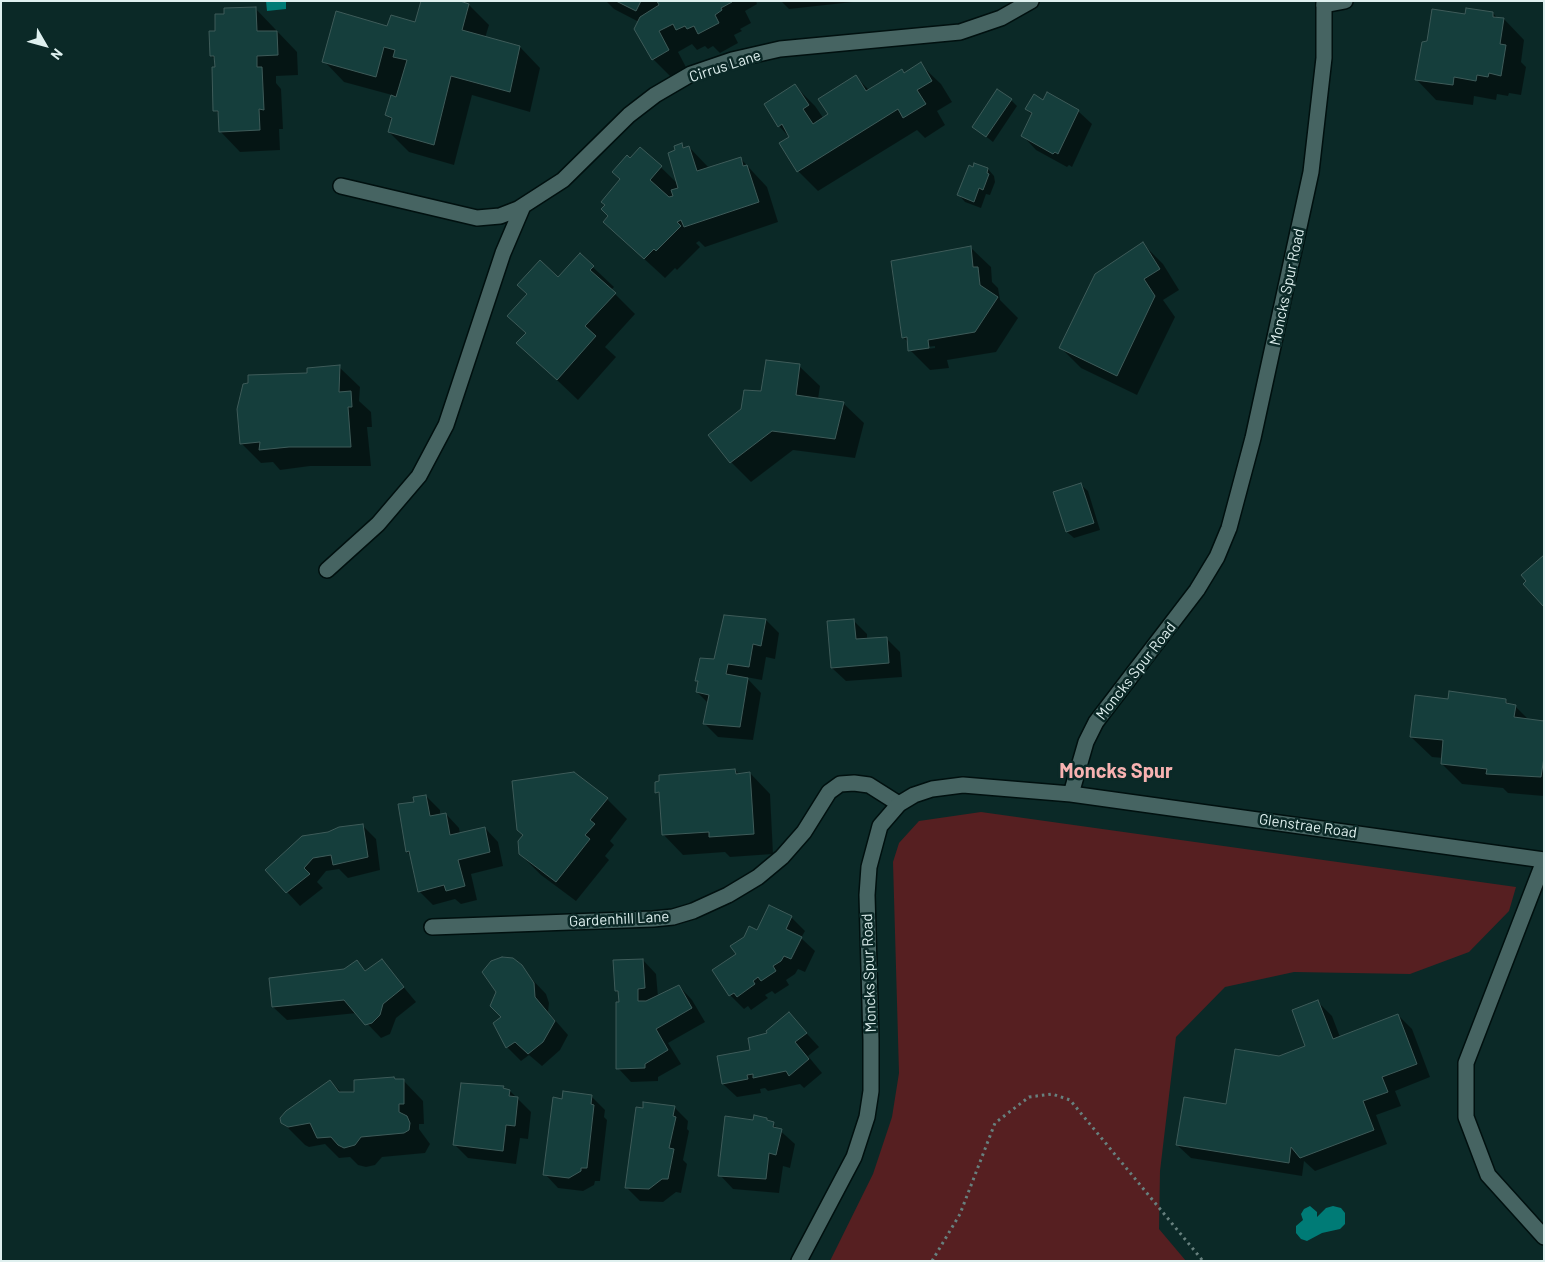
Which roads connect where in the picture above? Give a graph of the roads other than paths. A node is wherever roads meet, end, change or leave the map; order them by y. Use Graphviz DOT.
graph roads {
  1 [pos="1031,1"];
  2 [pos="1345,1"];
  3 [pos="1324,3"];
  4 [pos="341,186"];
  5 [pos="523,206"];
  6 [pos="327,570"];
  7 [pos="1071,794"];
  8 [pos="899,804"];
  9 [pos="1544,861"];
  10 [pos="432,927"];
  11 [pos="1544,1237"];
  12 [pos="800,1261"];
  1 -- 5 [label="street, Cirrus Lane"];
  2 -- 3 [label="street"];
  3 -- 7 [label="street, Moncks Spur Road"];
  4 -- 5 [label="street, Cirrus Lane"];
  5 -- 6 [label="street"];
  7 -- 8 [label="street, Moncks Spur Road"];
  7 -- 9 [label="street, Glenstrae Road"];
  8 -- 10 [label="street, Gardenhill Lane"];
  8 -- 12 [label="street, Moncks Spur Road"];
  9 -- 11 [label="street"];
}
